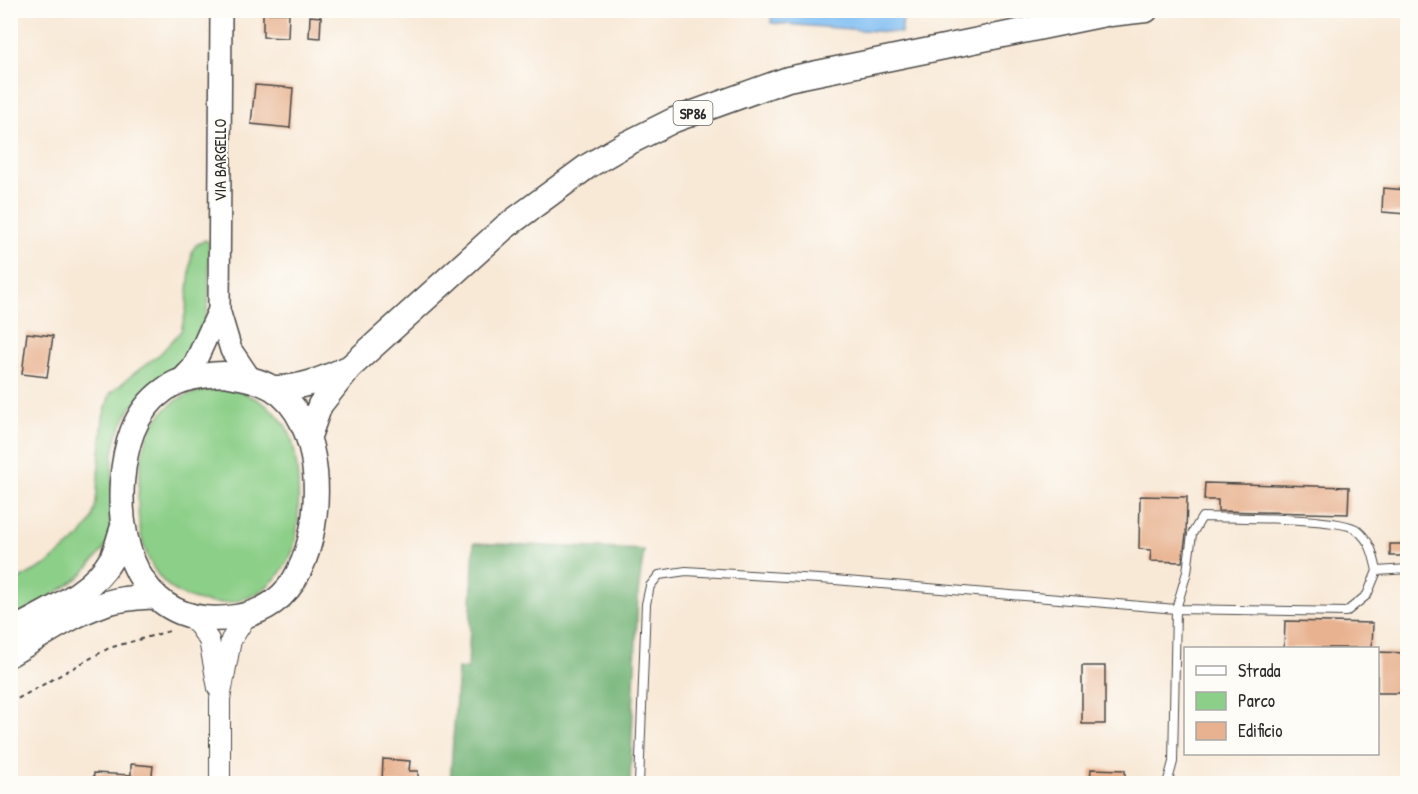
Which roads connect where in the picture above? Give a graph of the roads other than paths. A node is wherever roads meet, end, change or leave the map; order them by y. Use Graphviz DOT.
graph roads {
  1 [pos="221,10"];
  2 [pos="1146,10"];
  3 [pos="1118,12"];
  4 [pos="219,310"];
  5 [pos="350,367"];
  6 [pos="250,378"];
  7 [pos="181,380"];
  8 [pos="273,388"];
  9 [pos="309,436"];
  10 [pos="123,527"];
  11 [pos="1407,569"];
  12 [pos="1377,571"];
  13 [pos="156,596"];
  14 [pos="1176,609"];
  15 [pos="247,615"];
  16 [pos="182,622"];
  17 [pos="10,632"];
  18 [pos="10,654"];
  19 [pos="220,699"];
  20 [pos="220,783"];
  21 [pos="639,783"];
  22 [pos="1167,783"];
  1 -- 4 [label="main road, VIA BARGELLO"];
  2 -- 3 [label="main road"];
  3 -- 5 [label="main road, SP86"];
  4 -- 6 [label="main road, VIA BARGELLO"];
  4 -- 7 [label="main road, VIA BARGELLO"];
  5 -- 8 [label="main road, SP86"];
  5 -- 9 [label="main road, SP86"];
  6 -- 7 [label="main road"];
  6 -- 8 [label="main road"];
  7 -- 10 [label="main road"];
  8 -- 9 [label="main road"];
  9 -- 15 [label="main road"];
  10 -- 13 [label="main road"];
  10 -- 17 [label="main road"];
  11 -- 12 [label="lane"];
  12 -- 14 [label="lane"];
  12 -- 14 [label="lane"];
  13 -- 16 [label="main road"];
  13 -- 18 [label="main road"];
  14 -- 21 [label="lane"];
  14 -- 22 [label="lane"];
  15 -- 16 [label="main road"];
  15 -- 19 [label="street"];
  16 -- 19 [label="street"];
  19 -- 20 [label="street"];
}
